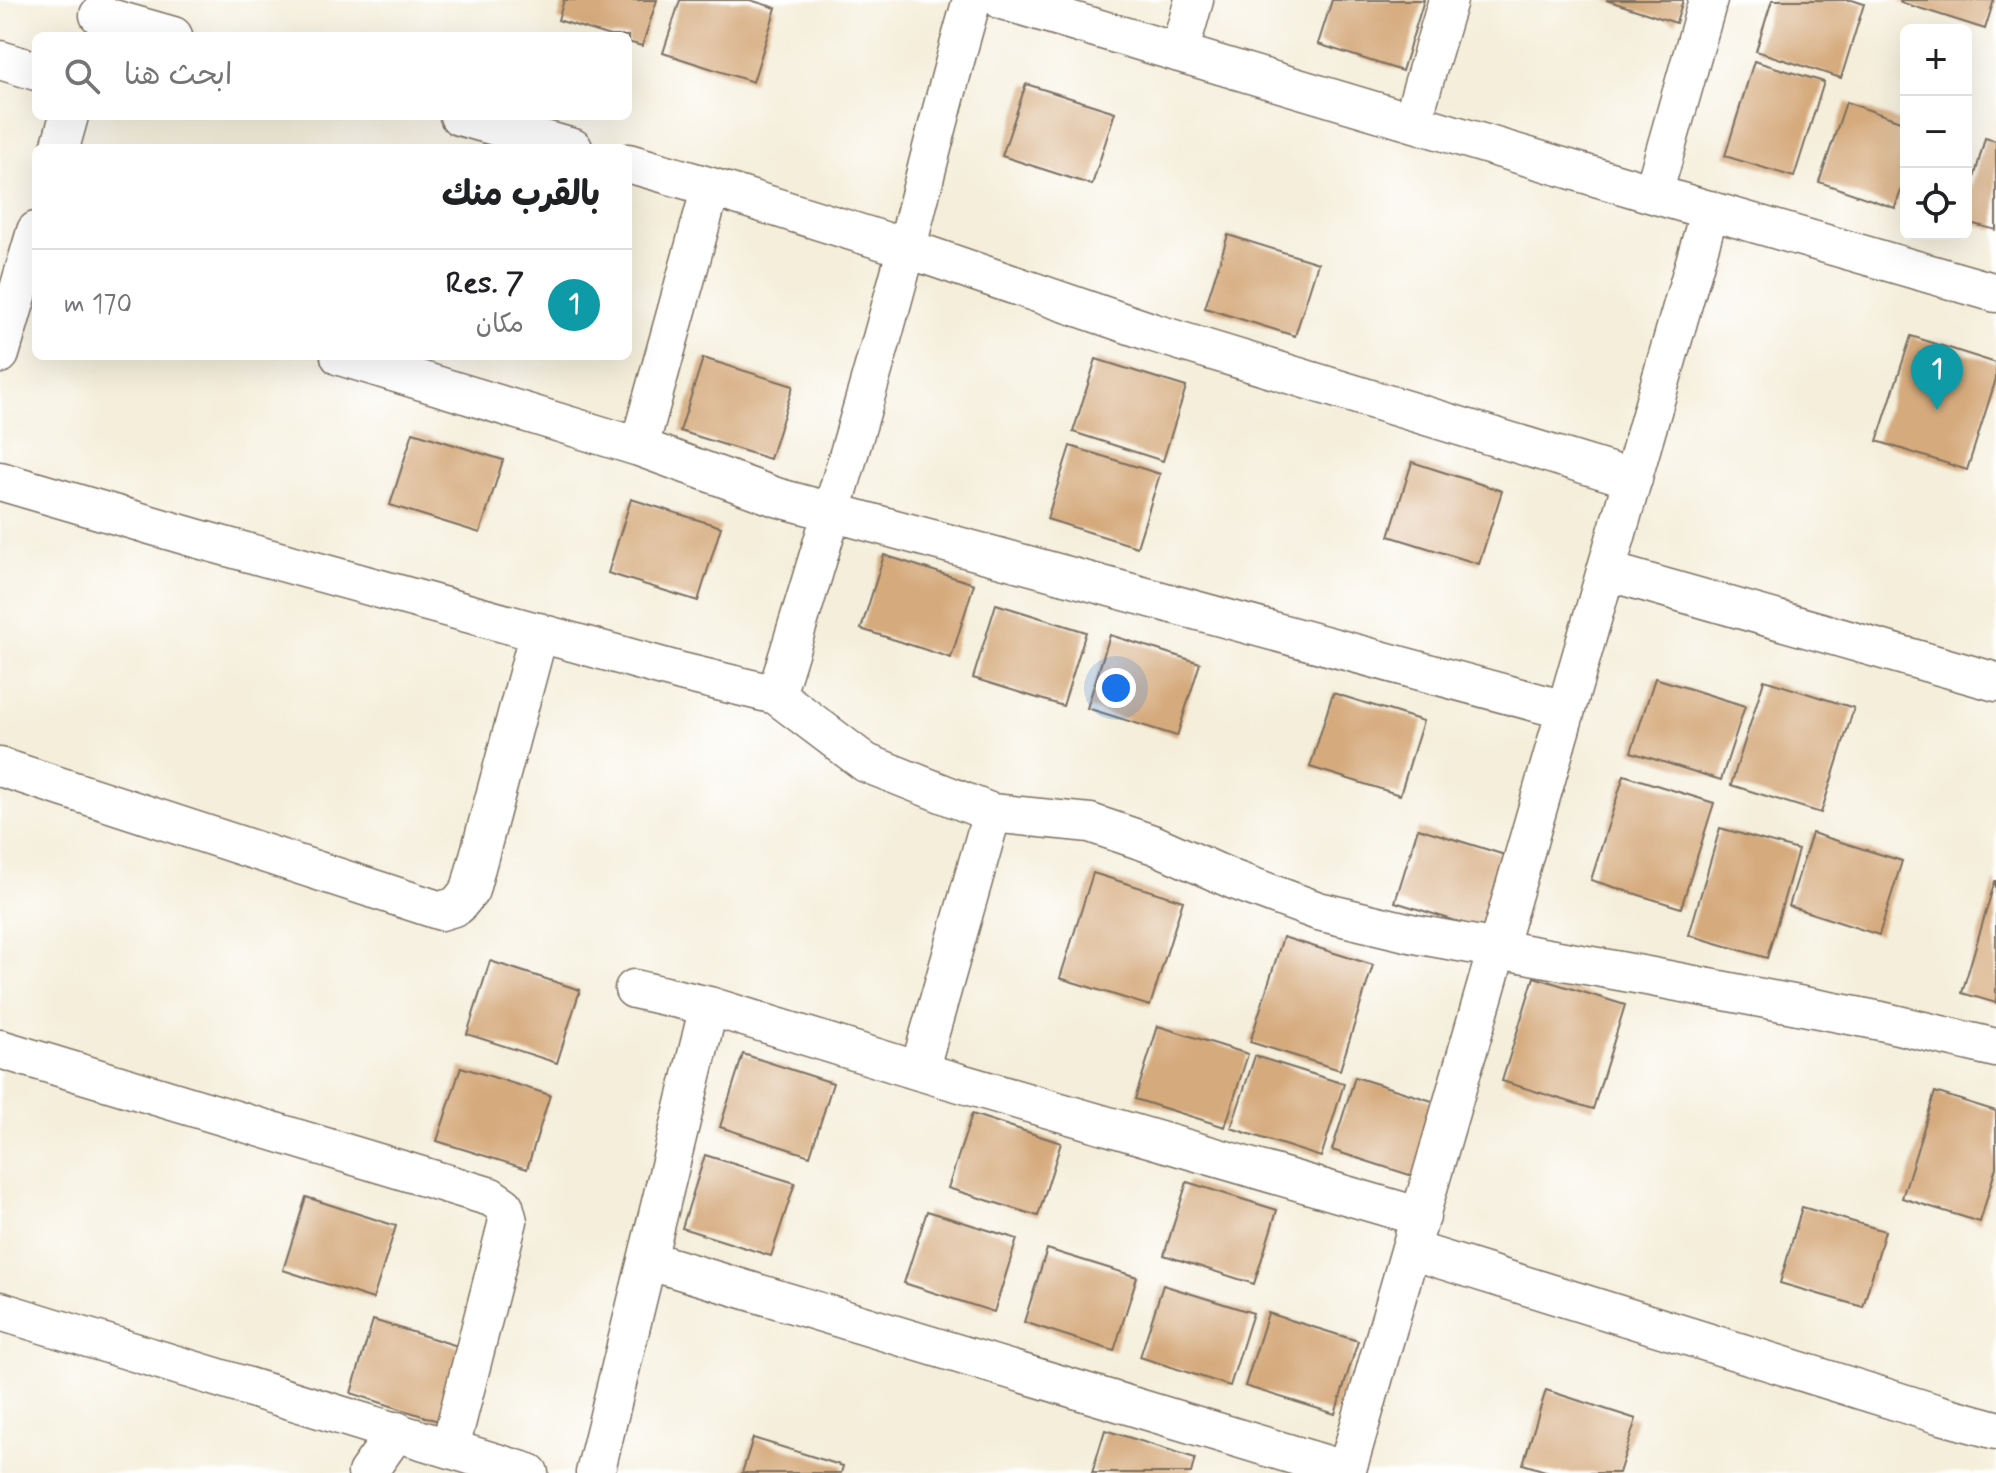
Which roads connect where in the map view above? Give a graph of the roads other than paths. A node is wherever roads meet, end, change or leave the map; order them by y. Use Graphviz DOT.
graph roads {
  1 [pos="972,0"];
  2 [pos="1002,0"];
  3 [pos="1194,0"];
  4 [pos="1448,0"];
  5 [pos="1708,0"];
  6 [pos="98,17"];
  7 [pos="157,32"];
  8 [pos="1179,53"];
  9 [pos="0,60"];
  10 [pos="32,70"];
  11 [pos="68,120"];
  12 [pos="473,120"];
  13 [pos="1412,122"];
  14 [pos="61,144"];
  15 [pos="559,144"];
  16 [pos="632,164"];
  17 [pos="711,187"];
  18 [pos="1653,194"];
  19 [pos="1710,210"];
  20 [pos="906,248"];
  21 [pos="25,249"];
  22 [pos="1996,293"];
  23 [pos="0,354"];
  24 [pos="353,360"];
  25 [pos="639,447"];
  26 [pos="1633,479"];
  27 [pos="0,481"];
  28 [pos="833,513"];
  29 [pos="1606,571"];
  30 [pos="539,632"];
  31 [pos="1996,682"];
  32 [pos="776,695"];
  33 [pos="1565,710"];
  34 [pos="0,767"];
  35 [pos="992,813"];
  36 [pos="1498,949"];
  37 [pos="634,989"];
  38 [pos="709,1006"];
  39 [pos="1996,1048"];
  40 [pos="0,1049"];
  41 [pos="919,1071"];
  42 [pos="1416,1233"];
  43 [pos="647,1260"];
  44 [pos="0,1311"];
  45 [pos="1996,1430"];
  46 [pos="397,1431"];
  47 [pos="450,1448"];
  48 [pos="1347,1472"];
  49 [pos="367,1473"];
  50 [pos="529,1473"];
  51 [pos="595,1473"];
  1 -- 20 [label="street"];
  2 -- 8 [label="street"];
  3 -- 8 [label="street"];
  4 -- 13 [label="street"];
  5 -- 18 [label="street"];
  6 -- 7 [label="street"];
  8 -- 13 [label="street"];
  9 -- 10 [label="street"];
  11 -- 14 [label="street"];
  12 -- 15 [label="street"];
  13 -- 18 [label="street"];
  16 -- 17 [label="street"];
  17 -- 20 [label="street"];
  17 -- 25 [label="street"];
  18 -- 19 [label="street"];
  19 -- 22 [label="street"];
  19 -- 26 [label="street"];
  20 -- 26 [label="street"];
  20 -- 28 [label="street"];
  21 -- 23 [label="street"];
  24 -- 25 [label="street"];
  25 -- 28 [label="street"];
  26 -- 29 [label="street"];
  27 -- 30 [label="street"];
  28 -- 32 [label="street"];
  28 -- 33 [label="street"];
  29 -- 31 [label="street"];
  29 -- 33 [label="street"];
  30 -- 32 [label="street"];
  30 -- 34 [label="street"];
  32 -- 35 [label="street"];
  33 -- 36 [label="street"];
  35 -- 36 [label="street"];
  35 -- 41 [label="street"];
  36 -- 39 [label="street"];
  36 -- 42 [label="street"];
  37 -- 38 [label="street"];
  38 -- 41 [label="street"];
  38 -- 43 [label="street"];
  40 -- 47 [label="street"];
  41 -- 42 [label="street"];
  42 -- 45 [label="street"];
  42 -- 48 [label="street"];
  43 -- 48 [label="street"];
  43 -- 51 [label="street"];
  44 -- 46 [label="street"];
  46 -- 47 [label="street"];
  46 -- 49 [label="street"];
  47 -- 50 [label="street"];
}
